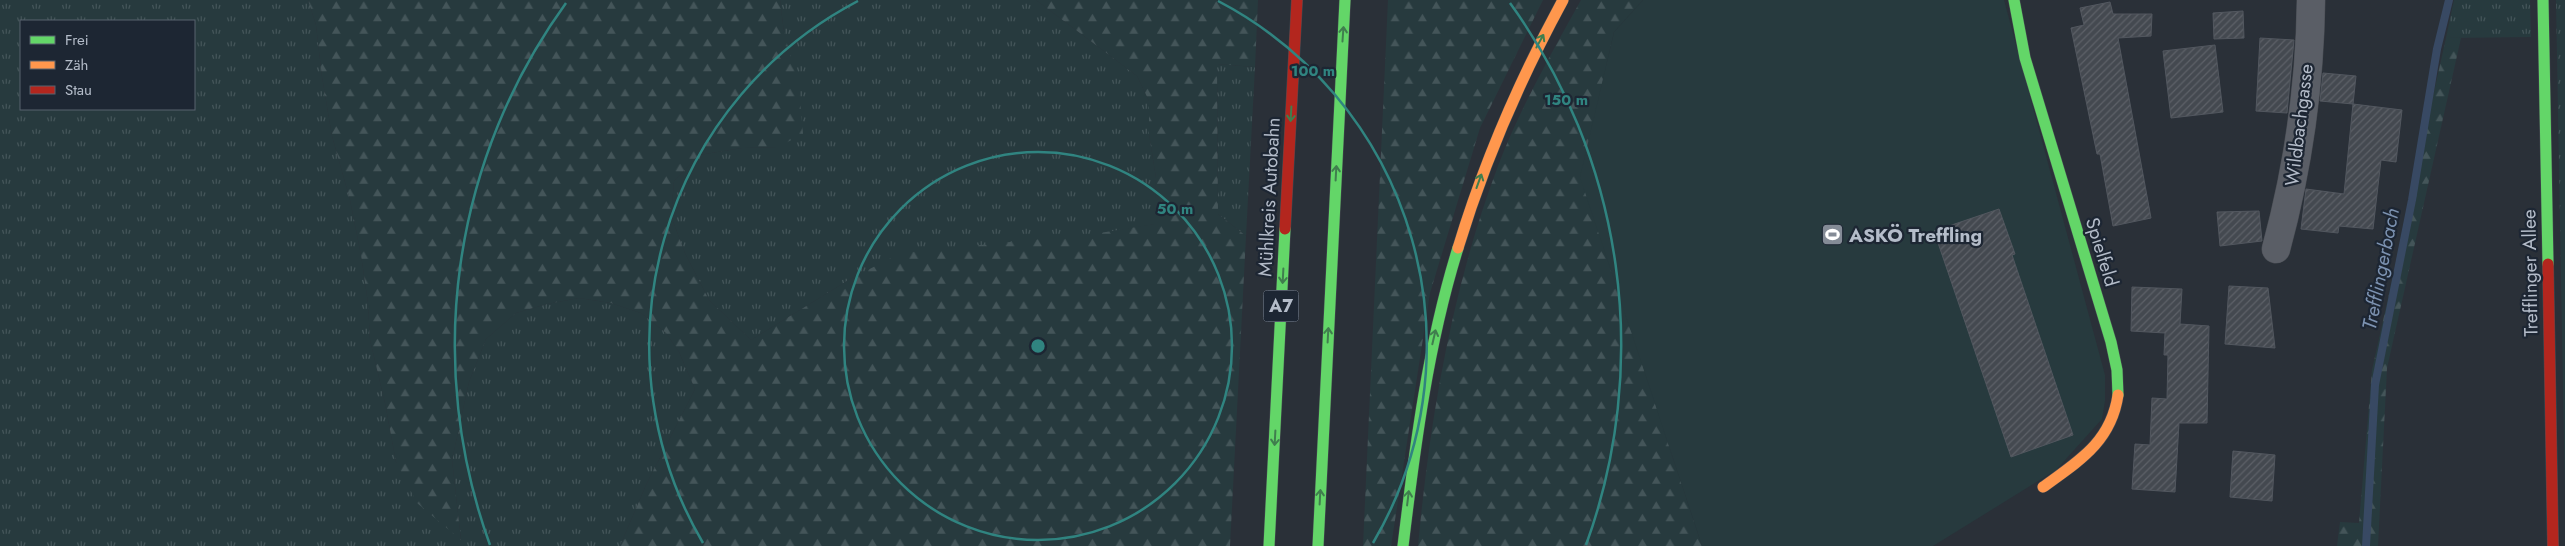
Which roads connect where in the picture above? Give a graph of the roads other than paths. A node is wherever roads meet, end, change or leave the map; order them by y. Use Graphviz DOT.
graph roads {
  1 [pos="1297,0"];
  2 [pos="1345,0"];
  3 [pos="1563,0"];
  4 [pos="2014,0"];
  5 [pos="2311,0"];
  6 [pos="2543,0"];
  7 [pos="2276,249"];
  8 [pos="2043,487"];
  9 [pos="1269,546"];
  10 [pos="1318,546"];
  11 [pos="1403,546"];
  12 [pos="2553,546"];
  1 -- 9 [label="main road, Mühlkreis Autobahn / A7, one-way"];
  10 -- 2 [label="main road, one-way"];
  11 -- 3 [label="main road, one-way"];
  4 -- 8 [label="main road, Spielfeld"];
  5 -- 7 [label="street, Wildbachgasse"];
  6 -- 12 [label="main road, Trefflinger Allee"];
}
